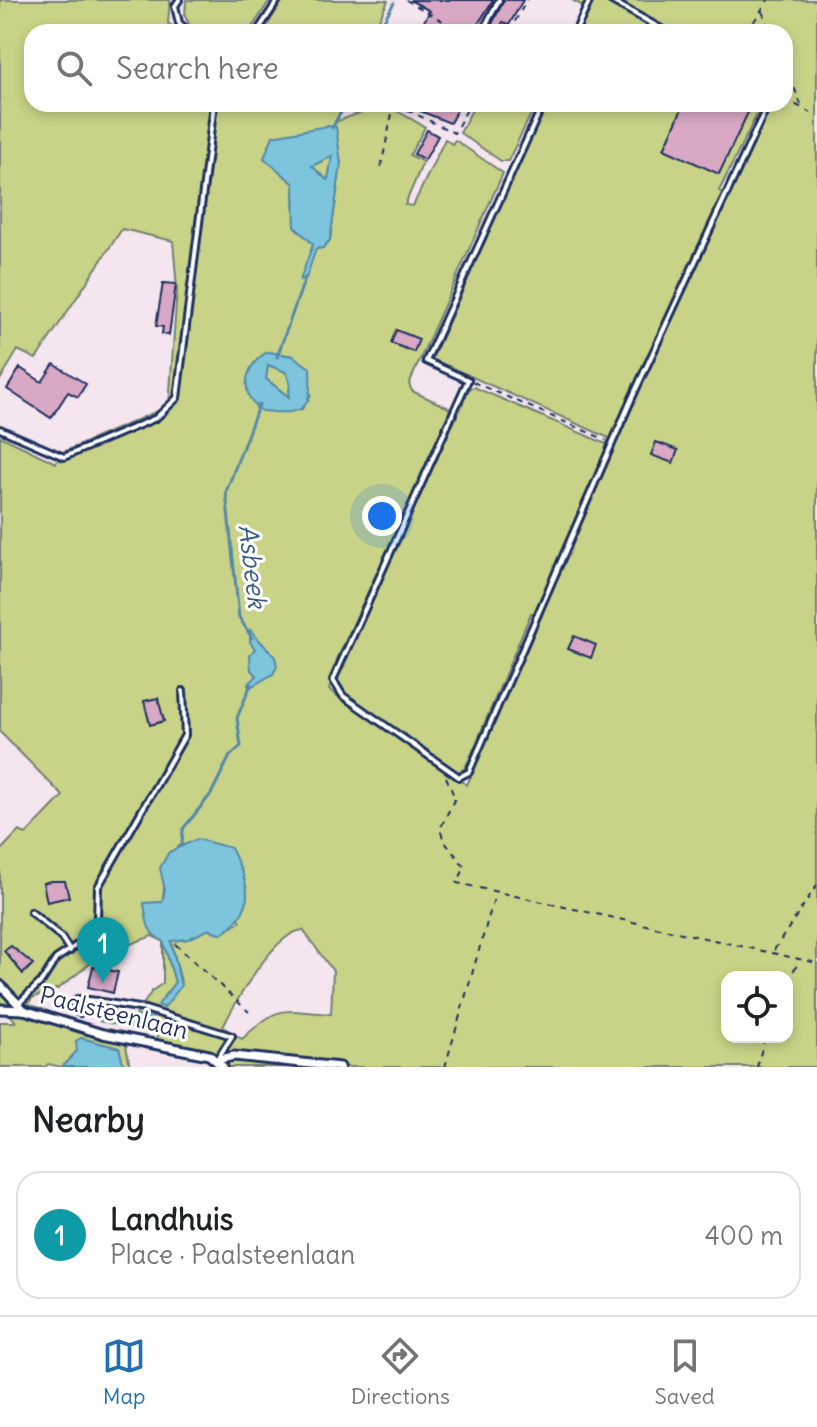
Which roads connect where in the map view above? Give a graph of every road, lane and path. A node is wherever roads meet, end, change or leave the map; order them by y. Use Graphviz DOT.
graph roads {
  1 [pos="179,0"];
  2 [pos="278,0"];
  3 [pos="406,0"];
  4 [pos="499,0"];
  5 [pos="527,0"];
  6 [pos="590,0"];
  7 [pos="610,0"];
  8 [pos="768,0"];
  9 [pos="761,10"];
  10 [pos="180,24"];
  11 [pos="262,24"];
  12 [pos="448,24"];
  13 [pos="486,24"];
  14 [pos="514,24"];
  15 [pos="579,24"];
  16 [pos="653,24"];
  17 [pos="752,24"];
  18 [pos="767,24"];
  19 [pos="793,85"];
  20 [pos="793,103"];
  21 [pos="803,109"];
  22 [pos="213,112"];
  23 [pos="394,112"];
  24 [pos="409,112"];
  25 [pos="466,112"];
  26 [pos="539,112"];
  27 [pos="764,112"];
  28 [pos="817,116"];
  29 [pos="381,167"];
  30 [pos="468,380"];
  31 [pos="0,429"];
  32 [pos="612,442"];
  33 [pos="183,691"];
  34 [pos="443,768"];
  35 [pos="817,885"];
  36 [pos="495,894"];
  37 [pos="31,912"];
  38 [pos="175,944"];
  39 [pos="774,950"];
  40 [pos="70,951"];
  41 [pos="800,960"];
  42 [pos="817,963"];
  43 [pos="793,971"];
  44 [pos="0,985"];
  45 [pos="90,1000"];
  46 [pos="21,1007"];
  47 [pos="0,1009"];
  48 [pos="249,1012"];
  49 [pos="763,1043"];
  50 [pos="216,1060"];
  51 [pos="223,1067"];
  52 [pos="340,1067"];
  53 [pos="445,1067"];
  54 [pos="757,1067"];
  1 -- 10 [label="lane"];
  2 -- 11 [label="lane"];
  3 -- 12 [label="path"];
  4 -- 13 [label="lane"];
  5 -- 14 [label="path"];
  6 -- 15 [label="lane"];
  7 -- 16 [label="lane"];
  8 -- 9 [label="path"];
  9 -- 17 [label="path"];
  9 -- 18 [label="path"];
  19 -- 21 [label="path"];
  20 -- 21 [label="path"];
  21 -- 28 [label="path"];
  22 -- 31 [label="lane"];
  23 -- 29 [label="path"];
  24 -- 25 [label="path"];
  26 -- 30 [label="lane"];
  27 -- 32 [label="lane"];
  30 -- 32 [label="path"];
  30 -- 34 [label="lane"];
  32 -- 34 [label="lane"];
  33 -- 40 [label="lane"];
  34 -- 36 [label="path"];
  35 -- 39 [label="path"];
  36 -- 39 [label="path"];
  36 -- 53 [label="path"];
  37 -- 40 [label="lane"];
  38 -- 48 [label="path"];
  39 -- 41 [label="path"];
  40 -- 46 [label="lane"];
  41 -- 42 [label="path"];
  41 -- 43 [label="path"];
  44 -- 46 [label="street"];
  45 -- 50 [label="lane"];
  46 -- 47 [label="street, Paalsteenlaan"];
  46 -- 50 [label="street, Paalsteenlaan"];
  49 -- 54 [label="path"];
  50 -- 51 [label="street"];
  50 -- 52 [label="street, Paalsteenlaan"];
}
